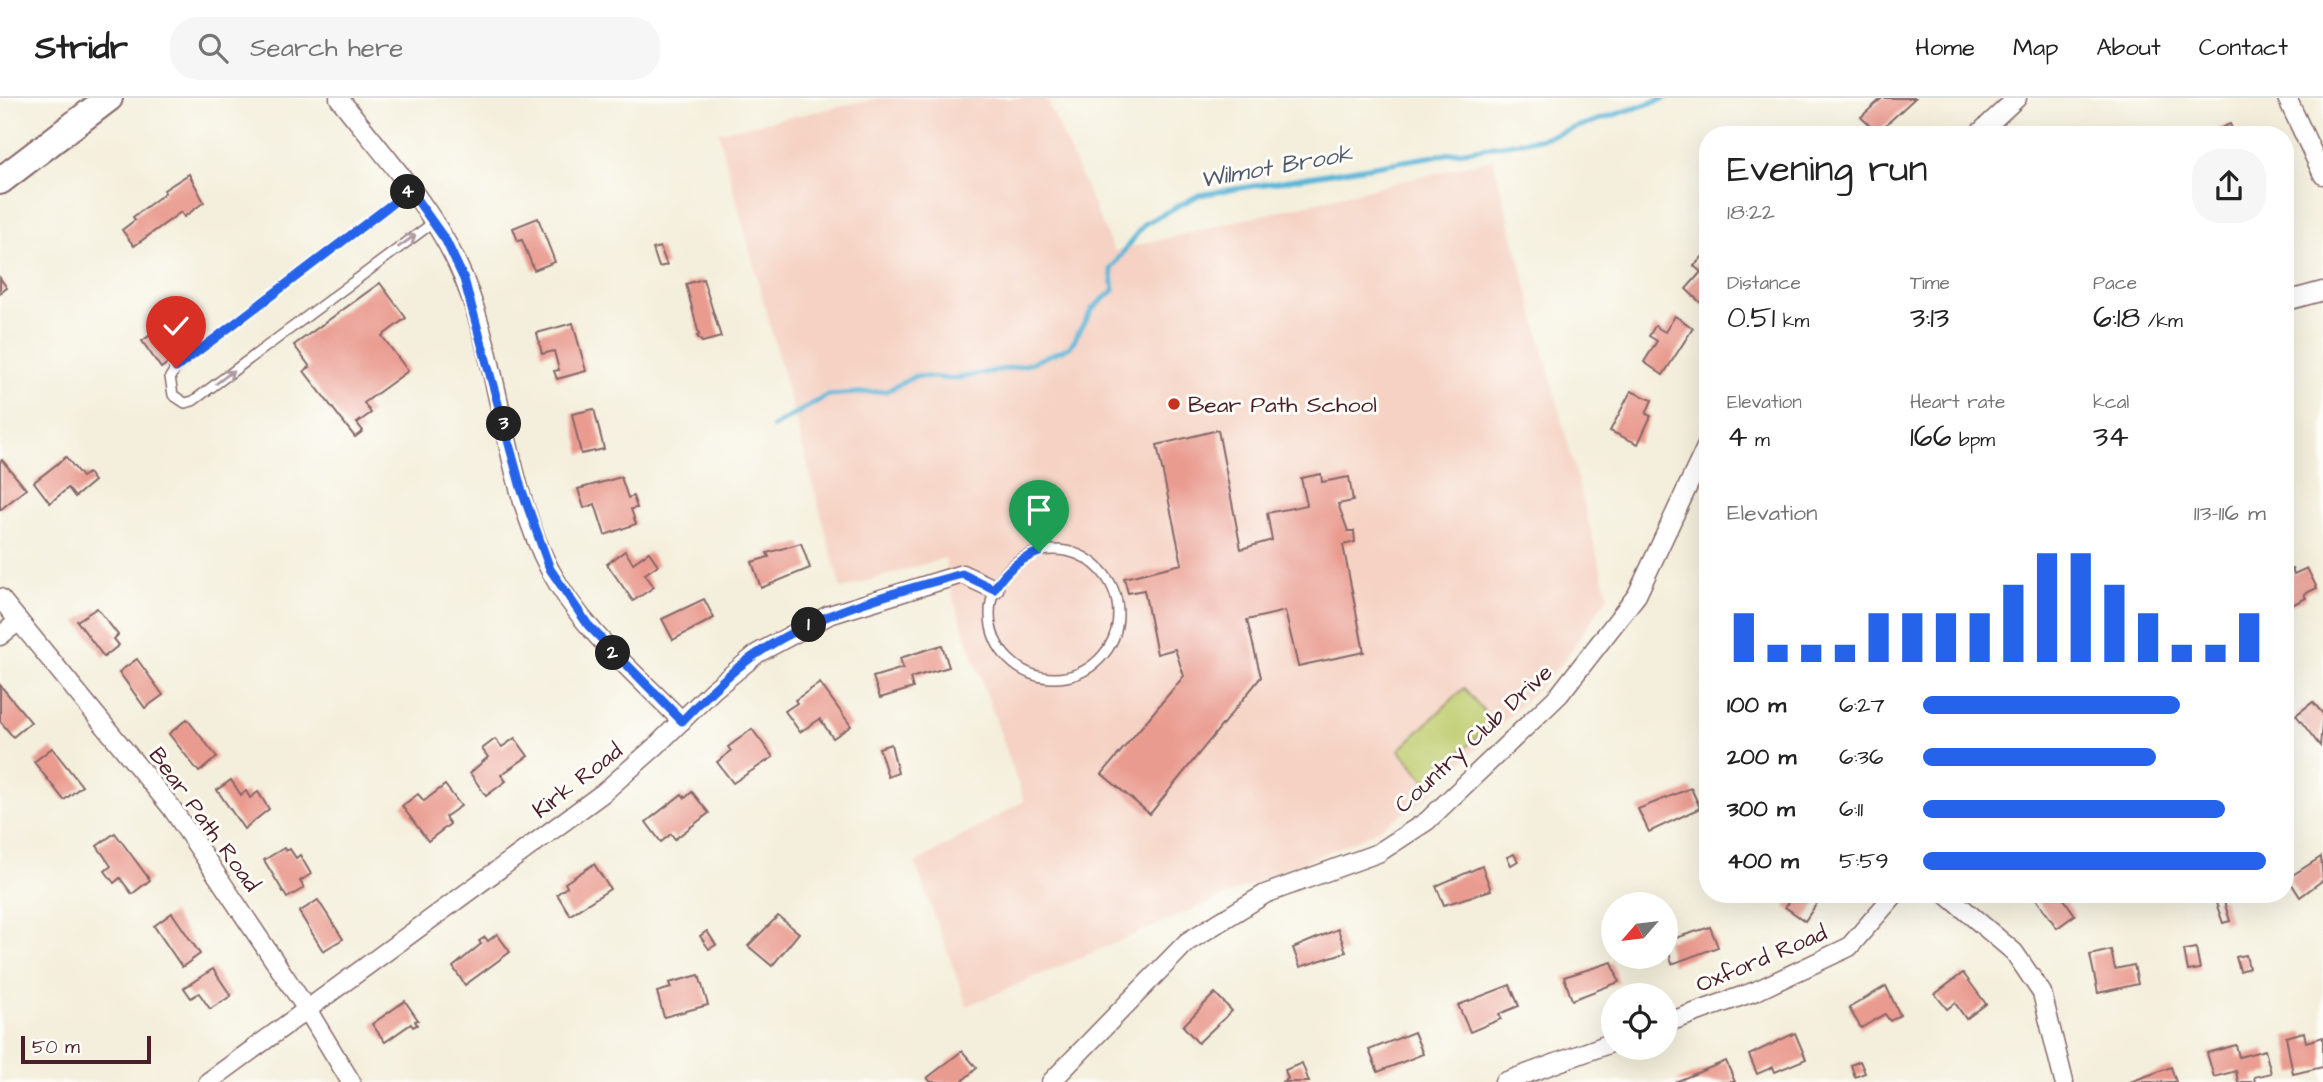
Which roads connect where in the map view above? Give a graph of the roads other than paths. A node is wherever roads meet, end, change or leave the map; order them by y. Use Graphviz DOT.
graph roads {
  1 [pos="109,98"];
  2 [pos="339,98"];
  3 [pos="2017,98"];
  4 [pos="2287,98"];
  5 [pos="1987,126"];
  6 [pos="2323,175"];
  7 [pos="0,181"];
  8 [pos="410,190"];
  9 [pos="434,222"];
  10 [pos="2323,291"];
  11 [pos="2294,299"];
  12 [pos="1699,462"];
  13 [pos="994,589"];
  14 [pos="0,598"];
  15 [pos="19,621"];
  16 [pos="0,636"];
  17 [pos="682,721"];
  18 [pos="1887,903"];
  19 [pos="1957,903"];
  20 [pos="308,1011"];
  21 [pos="1678,1019"];
  22 [pos="1601,1047"];
  23 [pos="208,1082"];
  24 [pos="351,1082"];
  25 [pos="1051,1082"];
  26 [pos="1504,1082"];
  27 [pos="2064,1082"];
  1 -- 7 [label="main road"];
  2 -- 8 [label="street"];
  3 -- 5 [label="street"];
  4 -- 6 [label="street"];
  8 -- 9 [label="street"];
  8 -- 9 [label="lane, one-way"];
  9 -- 17 [label="street"];
  10 -- 11 [label="street"];
  12 -- 25 [label="street, Country Club Drive"];
  13 -- 13 [label="lane"];
  13 -- 17 [label="street, Kirk Road"];
  14 -- 15 [label="street, Bear Path Road"];
  15 -- 16 [label="street"];
  15 -- 20 [label="street, Bear Path Road"];
  17 -- 20 [label="street, Kirk Road"];
  18 -- 21 [label="street, Oxford Road"];
  19 -- 27 [label="street"];
  20 -- 23 [label="street, Kirk Road"];
  20 -- 24 [label="street, Bear Path Road"];
  22 -- 26 [label="street"];
}
